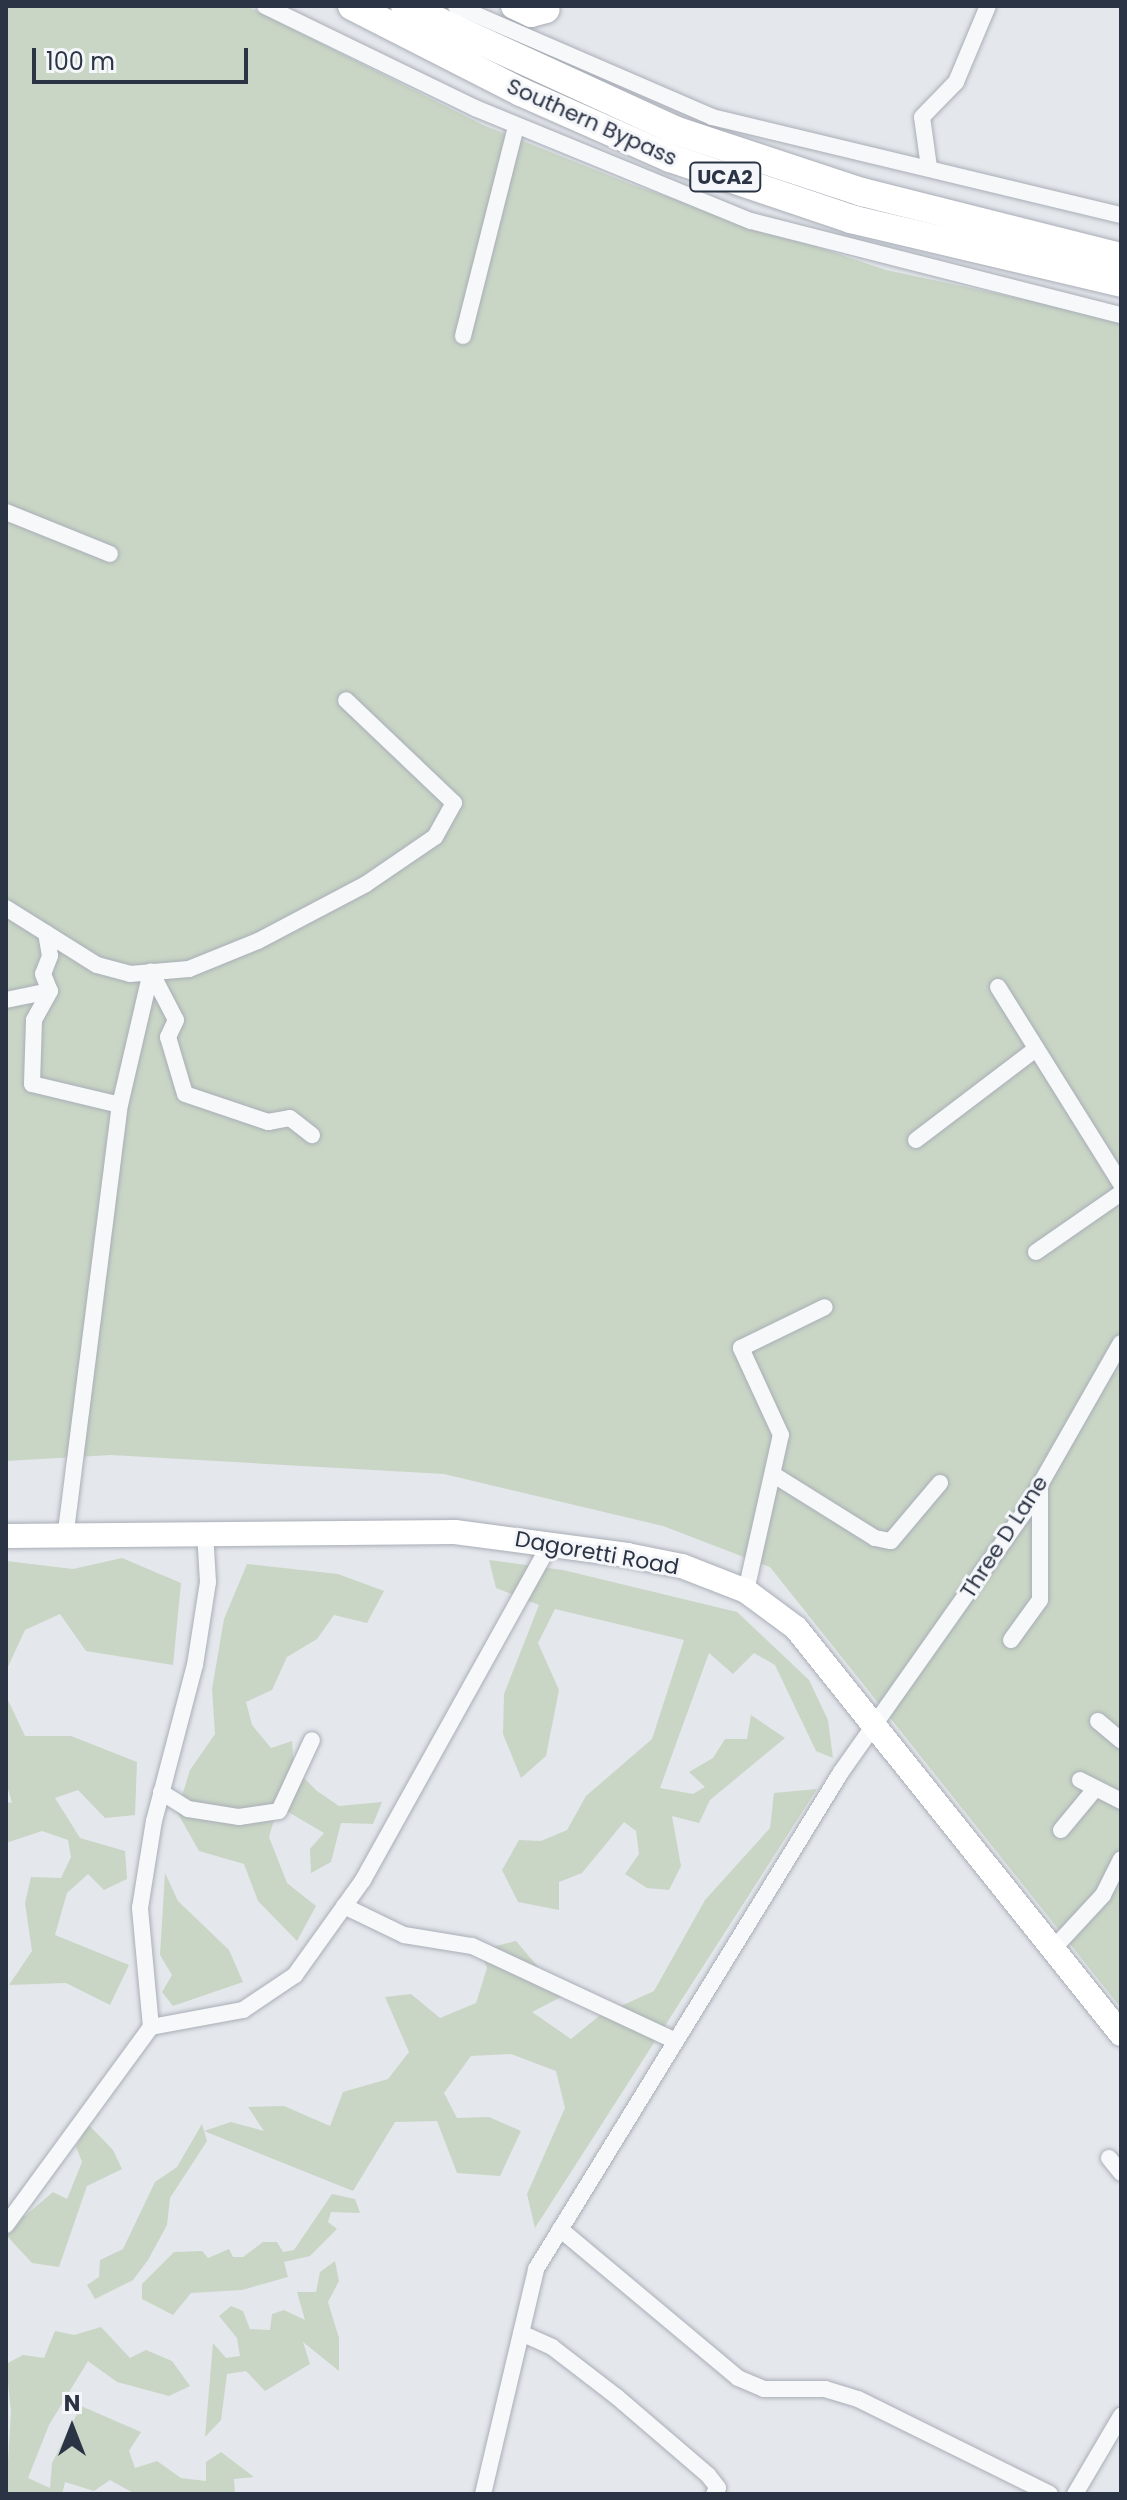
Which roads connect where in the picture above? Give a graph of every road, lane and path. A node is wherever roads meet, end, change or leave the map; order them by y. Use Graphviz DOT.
graph roads {
  1 [pos="265,6"];
  2 [pos="352,6"];
  3 [pos="405,6"];
  4 [pos="456,6"];
  5 [pos="514,6"];
  6 [pos="988,6"];
  7 [pos="547,8"];
  8 [pos="516,126"];
  9 [pos="929,167"];
  10 [pos="1121,215"];
  11 [pos="1121,257"];
  12 [pos="1121,283"];
  13 [pos="1121,315"];
  14 [pos="463,336"];
  15 [pos="6,512"];
  16 [pos="110,554"];
  17 [pos="346,700"];
  18 [pos="6,908"];
  19 [pos="46,933"];
  20 [pos="151,972"];
  21 [pos="998,987"];
  22 [pos="50,991"];
  23 [pos="6,1000"];
  24 [pos="1036,1049"];
  25 [pos="120,1105"];
  26 [pos="312,1135"];
  27 [pos="916,1140"];
  28 [pos="1121,1184"];
  29 [pos="1121,1193"];
  30 [pos="1036,1252"];
  31 [pos="825,1307"];
  32 [pos="1121,1343"];
  33 [pos="774,1475"];
  34 [pos="940,1483"];
  35 [pos="1040,1484"];
  36 [pos="66,1531"];
  37 [pos="205,1531"];
  38 [pos="6,1536"];
  39 [pos="551,1542"];
  40 [pos="746,1591"];
  41 [pos="1011,1640"];
  42 [pos="1098,1721"];
  43 [pos="877,1725"];
  44 [pos="312,1740"];
  45 [pos="1121,1740"];
  46 [pos="1080,1780"];
  47 [pos="1095,1789"];
  48 [pos="161,1792"];
  49 [pos="1121,1801"];
  50 [pos="1061,1830"];
  51 [pos="1121,1859"];
  52 [pos="344,1906"];
  53 [pos="1053,1949"];
  54 [pos="151,2027"];
  55 [pos="1121,2034"];
  56 [pos="674,2040"];
  57 [pos="1109,2158"];
  58 [pos="1121,2173"];
  59 [pos="6,2225"];
  60 [pos="560,2229"];
  61 [pos="521,2333"];
  62 [pos="1121,2416"];
  63 [pos="483,2494"];
  64 [pos="714,2494"];
  65 [pos="1050,2494"];
  66 [pos="1075,2494"];
  1 -- 8 [label="street"];
  2 -- 12 [label="highway, Southern Bypass / UCA2"];
  3 -- 11 [label="highway, Southern Bypass / UCA2"];
  4 -- 9 [label="street"];
  5 -- 7 [label="main road"];
  6 -- 9 [label="street"];
  8 -- 13 [label="street"];
  8 -- 14 [label="street"];
  9 -- 10 [label="street"];
  15 -- 16 [label="street"];
  17 -- 20 [label="street"];
  18 -- 19 [label="street"];
  19 -- 20 [label="street"];
  19 -- 22 [label="street"];
  20 -- 25 [label="street"];
  20 -- 26 [label="street"];
  21 -- 24 [label="street"];
  22 -- 23 [label="street"];
  22 -- 25 [label="street"];
  24 -- 27 [label="street"];
  24 -- 28 [label="street"];
  25 -- 36 [label="street"];
  29 -- 30 [label="street"];
  31 -- 33 [label="street"];
  32 -- 35 [label="street, Three D Lane"];
  33 -- 34 [label="street"];
  33 -- 40 [label="street"];
  35 -- 41 [label="street"];
  35 -- 43 [label="street, Three D Lane"];
  36 -- 37 [label="main road, Dagoretti Road"];
  36 -- 38 [label="main road, Dagoretti Road"];
  37 -- 39 [label="main road, Dagoretti Road"];
  37 -- 48 [label="street"];
  39 -- 40 [label="main road, Dagoretti Road"];
  39 -- 52 [label="street"];
  40 -- 43 [label="main road, Dagoretti Road"];
  42 -- 45 [label="street"];
  43 -- 53 [label="main road, Dagoretti Road"];
  43 -- 56 [label="street, Three D Lane"];
  44 -- 48 [label="street"];
  46 -- 47 [label="street"];
  47 -- 49 [label="street"];
  47 -- 50 [label="street"];
  48 -- 54 [label="street"];
  51 -- 53 [label="street"];
  52 -- 54 [label="street"];
  52 -- 56 [label="street"];
  53 -- 55 [label="main road, Dagoretti Road"];
  54 -- 59 [label="street"];
  56 -- 60 [label="street, Three D Lane"];
  57 -- 58 [label="street"];
  60 -- 61 [label="street, Three D Lane"];
  60 -- 65 [label="street"];
  61 -- 63 [label="street, Three D Lane"];
  61 -- 64 [label="street"];
  62 -- 66 [label="street"];
}
